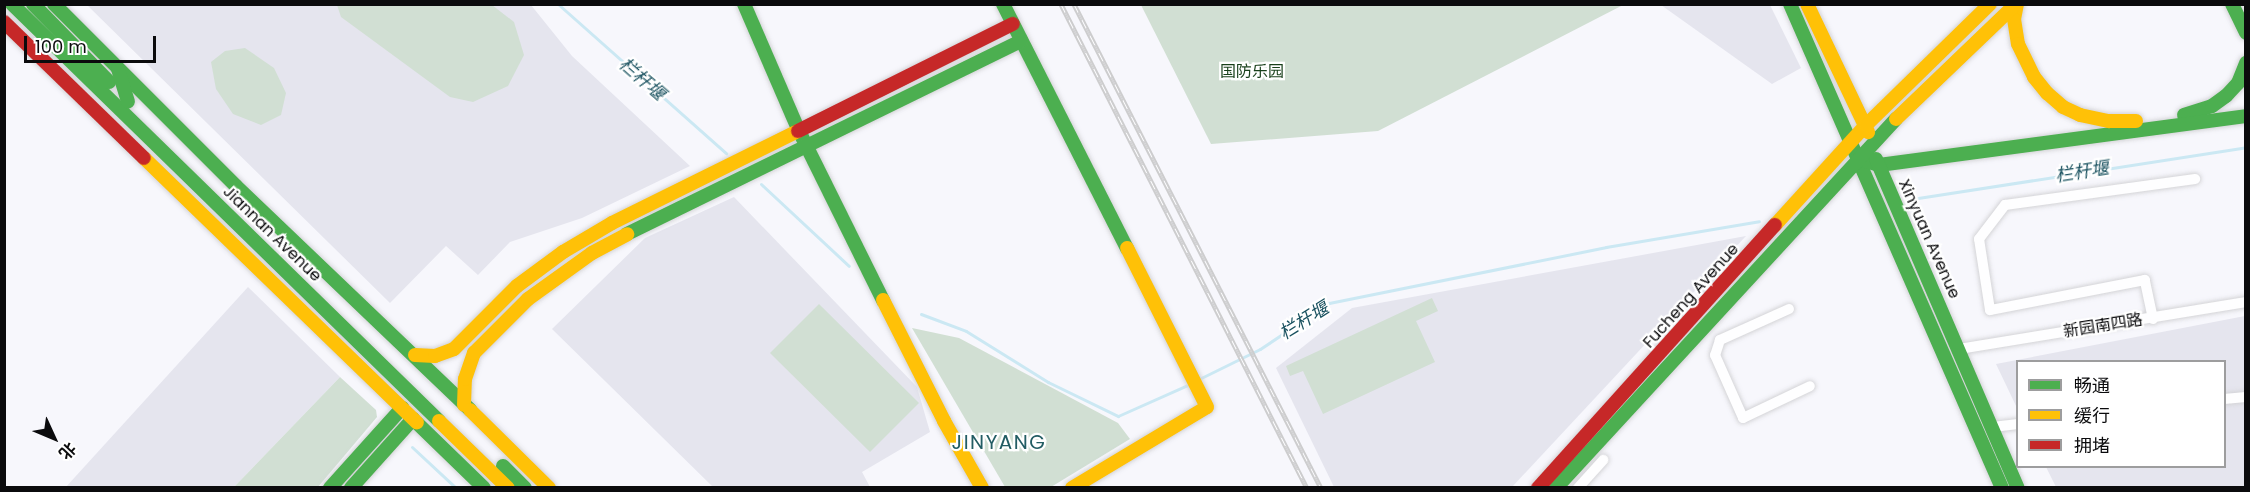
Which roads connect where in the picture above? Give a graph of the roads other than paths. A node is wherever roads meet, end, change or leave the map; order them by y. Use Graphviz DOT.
graph roads {
  1 [pos="12,4"];
  2 [pos="33,4"];
  3 [pos="744,4"];
  4 [pos="1003,4"];
  5 [pos="1790,4"];
  6 [pos="1808,4"];
  7 [pos="1990,4"];
  8 [pos="2017,4"];
  9 [pos="2232,4"];
  10 [pos="57,6"];
  11 [pos="4,22"];
  12 [pos="1013,24"];
  13 [pos="2246,33"];
  14 [pos="1021,40"];
  15 [pos="2246,63"];
  16 [pos="117,66"];
  17 [pos="128,101"];
  18 [pos="2204,116"];
  19 [pos="2246,116"];
  20 [pos="1866,125"];
  21 [pos="798,129"];
  22 [pos="1851,142"];
  23 [pos="807,145"];
  24 [pos="1871,147"];
  25 [pos="1859,159"];
  26 [pos="1879,165"];
  27 [pos="2195,178"];
  28 [pos="2246,302"];
  29 [pos="1789,309"];
  30 [pos="2153,319"];
  31 [pos="1959,349"];
  32 [pos="415,355"];
  33 [pos="1810,386"];
  34 [pos="2246,397"];
  35 [pos="2226,399"];
  36 [pos="464,405"];
  37 [pos="402,408"];
  38 [pos="413,419"];
  39 [pos="2016,424"];
  40 [pos="1993,427"];
  41 [pos="1603,460"];
  42 [pos="527,467"];
  43 [pos="330,488"];
  44 [pos="351,488"];
  45 [pos="484,488"];
  46 [pos="508,488"];
  47 [pos="525,488"];
  48 [pos="535,488"];
  49 [pos="549,488"];
  50 [pos="981,488"];
  51 [pos="1072,488"];
  52 [pos="1538,488"];
  53 [pos="1556,488"];
  54 [pos="1578,488"];
  55 [pos="2002,488"];
  56 [pos="2018,488"];
  1 -- 46 [label="main road, Jiannan Avenue"];
  2 -- 17 [label="main road, Jiannan Avenue"];
  3 -- 21 [label="main road"];
  4 -- 12 [label="main road"];
  5 -- 22 [label="main road, Xinyuan Avenue"];
  6 -- 20 [label="main road, Xinyuan Avenue"];
  7 -- 20 [label="main road, Fucheng Avenue"];
  8 -- 18 [label="main road"];
  8 -- 24 [label="main road, Fucheng Avenue"];
  9 -- 13 [label="main road"];
  10 -- 16 [label="main road"];
  11 -- 37 [label="main road"];
  12 -- 14 [label="main road"];
  12 -- 21 [label="main road"];
  14 -- 23 [label="main road"];
  14 -- 51 [label="main road"];
  15 -- 18 [label="main road"];
  16 -- 17 [label="main road"];
  16 -- 32 [label="main road"];
  17 -- 47 [label="main road, Jiannan Avenue"];
  18 -- 19 [label="main road"];
  18 -- 26 [label="main road"];
  20 -- 22 [label="main road, Fucheng Avenue"];
  20 -- 24 [label="main road, Xinyuan Avenue"];
  21 -- 23 [label="main road"];
  21 -- 32 [label="main road"];
  22 -- 25 [label="main road, Xinyuan Avenue"];
  22 -- 52 [label="main road, Fucheng Avenue"];
  23 -- 36 [label="main road"];
  23 -- 50 [label="main road"];
  24 -- 25 [label="main road, Fucheng Avenue"];
  24 -- 26 [label="main road, Xinyuan Avenue"];
  25 -- 26 [label="main road"];
  25 -- 53 [label="main road, Fucheng Avenue"];
  25 -- 55 [label="main road, Xinyuan Avenue"];
  26 -- 31 [label="main road, Xinyuan Avenue"];
  27 -- 30 [label="street"];
  28 -- 30 [label="street, 新园南四路"];
  29 -- 33 [label="street"];
  30 -- 31 [label="street, 新园南四路"];
  31 -- 40 [label="main road, Xinyuan Avenue"];
  32 -- 36 [label="main road"];
  34 -- 35 [label="street"];
  36 -- 42 [label="main road"];
  37 -- 38 [label="main road"];
  37 -- 43 [label="main road"];
  38 -- 44 [label="main road"];
  38 -- 45 [label="main road"];
  39 -- 40 [label="street"];
  40 -- 56 [label="main road, Xinyuan Avenue"];
  41 -- 54 [label="street"];
  42 -- 48 [label="main road"];
  42 -- 49 [label="main road"];
}
